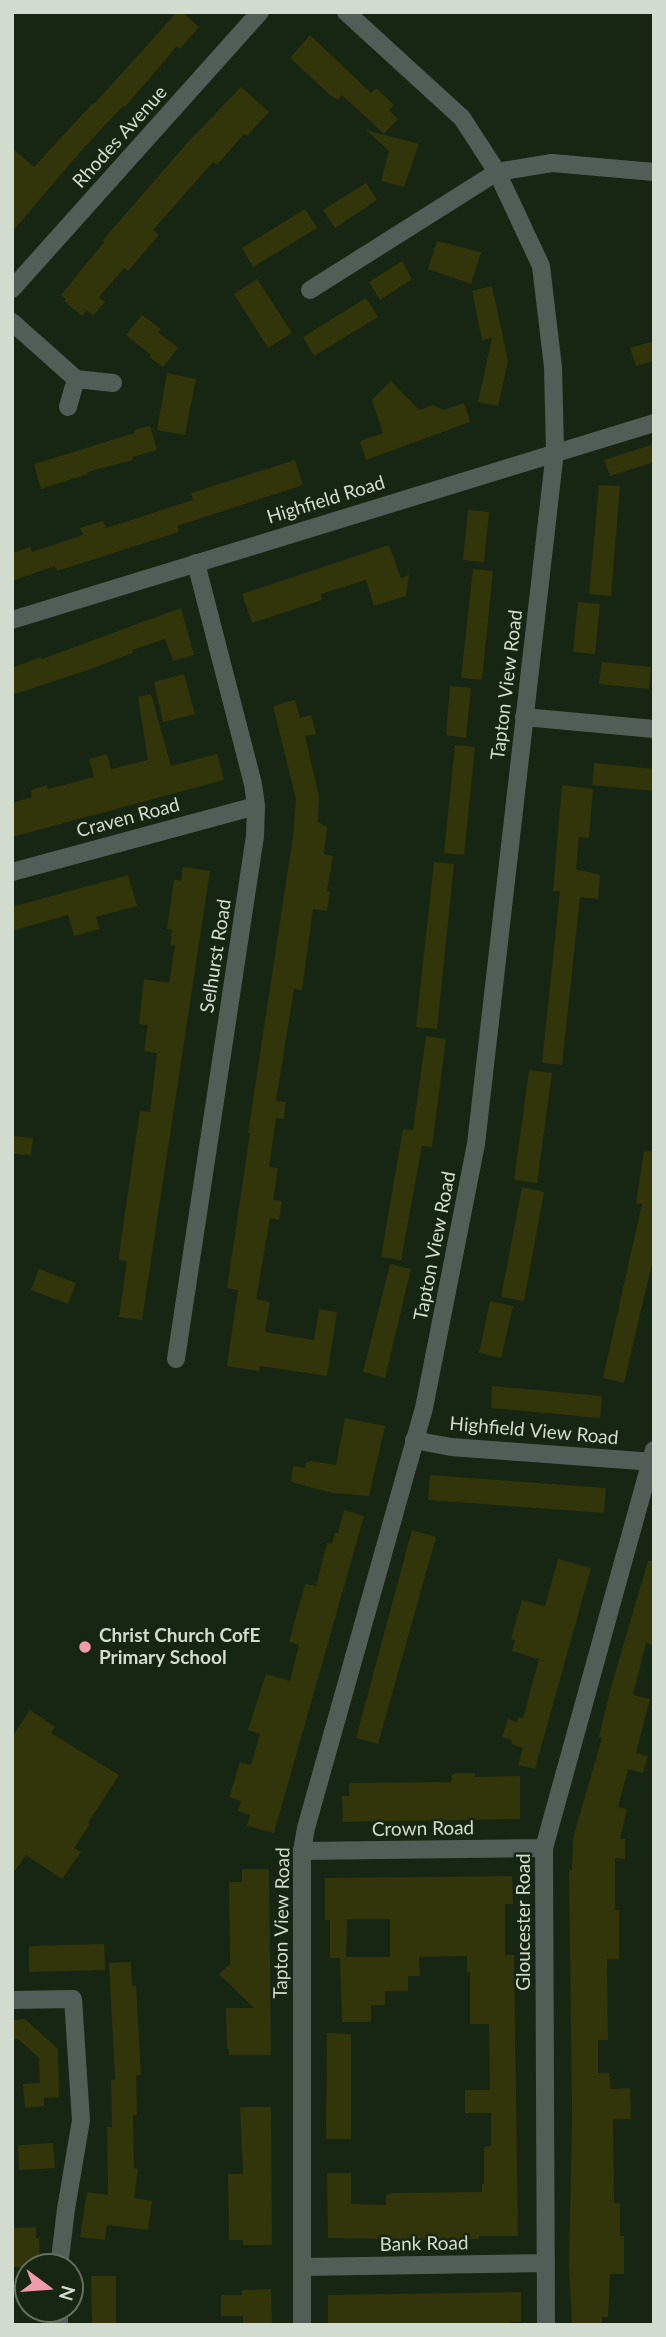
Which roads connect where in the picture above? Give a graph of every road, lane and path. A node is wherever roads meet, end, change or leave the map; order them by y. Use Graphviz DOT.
graph roads {
  1 [pos="260,12"];
  2 [pos="345,12"];
  3 [pos="497,172"];
  4 [pos="654,172"];
  5 [pos="12,289"];
  6 [pos="310,290"];
  7 [pos="12,322"];
  8 [pos="76,379"];
  9 [pos="113,383"];
  10 [pos="68,407"];
  11 [pos="654,422"];
  12 [pos="555,451"];
  13 [pos="196,563"];
  14 [pos="12,620"];
  15 [pos="524,717"];
  16 [pos="654,729"];
  17 [pos="256,806"];
  18 [pos="12,872"];
  19 [pos="176,1359"];
  20 [pos="414,1440"];
  21 [pos="653,1458"];
  22 [pos="544,1849"];
  23 [pos="302,1851"];
  24 [pos="12,2000"];
  25 [pos="61,2253"];
  26 [pos="546,2263"];
  27 [pos="302,2267"];
  28 [pos="302,2325"];
  29 [pos="546,2325"];
  1 -- 5 [label="street, Rhodes Avenue"];
  2 -- 3 [label="street, Tapton View Road"];
  3 -- 4 [label="street"];
  3 -- 6 [label="street"];
  3 -- 12 [label="street, Tapton View Road"];
  7 -- 8 [label="street"];
  8 -- 9 [label="street"];
  8 -- 10 [label="street"];
  11 -- 12 [label="street, Highfield Road"];
  12 -- 13 [label="street, Highfield Road"];
  12 -- 15 [label="street, Tapton View Road"];
  13 -- 14 [label="street, Highfield Road"];
  13 -- 17 [label="street, Selhurst Road"];
  15 -- 16 [label="street"];
  15 -- 20 [label="street, Tapton View Road"];
  17 -- 18 [label="street, Craven Road"];
  17 -- 19 [label="street, Selhurst Road"];
  20 -- 21 [label="street, Highfield View Road"];
  20 -- 23 [label="street, Tapton View Road"];
  21 -- 22 [label="street, Gloucester Road"];
  22 -- 23 [label="street, Crown Road"];
  22 -- 26 [label="street, Gloucester Road"];
  23 -- 27 [label="street, Tapton View Road"];
  24 -- 25 [label="street"];
  26 -- 27 [label="street, Bank Road"];
  26 -- 29 [label="street, Gloucester Road"];
  27 -- 28 [label="street, Tapton View Road"];
}
